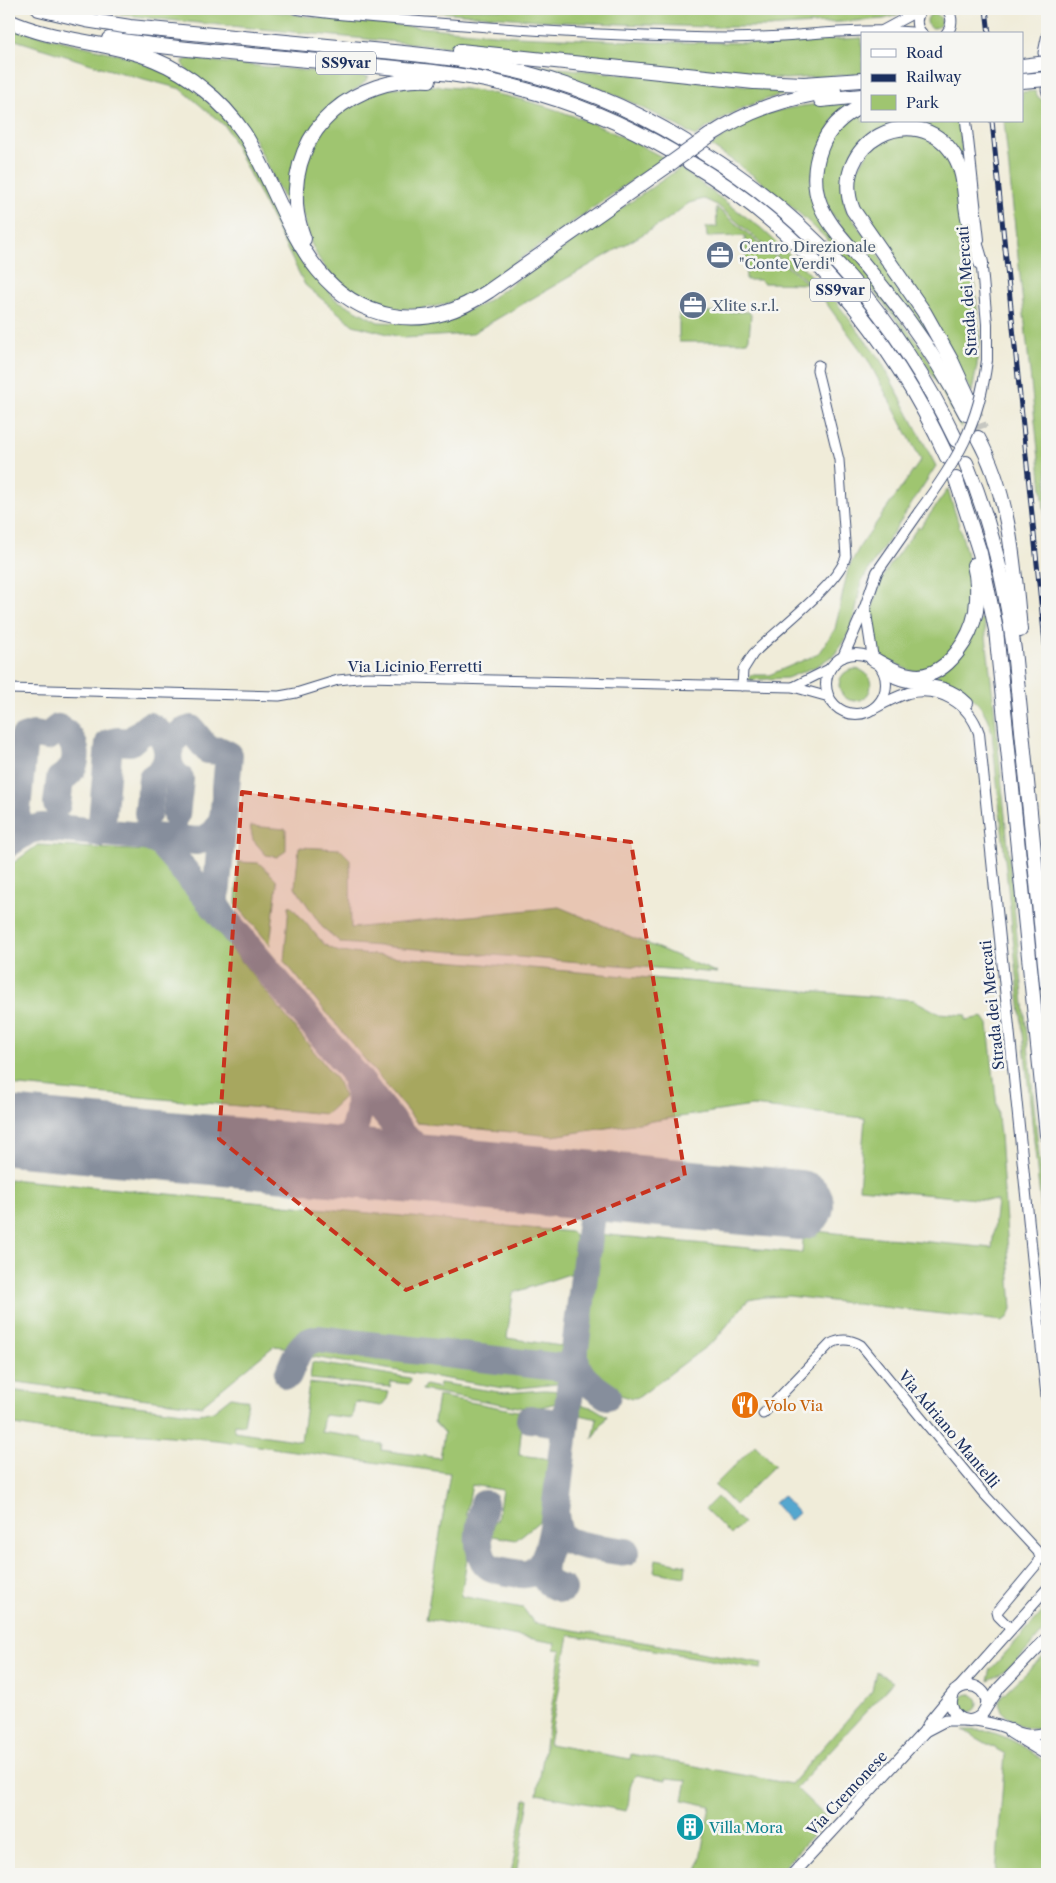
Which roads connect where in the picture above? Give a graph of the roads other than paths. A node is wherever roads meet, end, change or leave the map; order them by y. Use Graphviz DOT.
graph roads {
  1 [pos="39,9"];
  2 [pos="295,9"];
  3 [pos="921,9"];
  4 [pos="950,14"];
  5 [pos="9,16"];
  6 [pos="9,21"];
  7 [pos="880,30"];
  8 [pos="908,32"];
  9 [pos="922,32"];
  10 [pos="948,32"];
  11 [pos="952,32"];
  12 [pos="1047,34"];
  13 [pos="332,47"];
  14 [pos="1045,58"];
  15 [pos="1024,65"];
  16 [pos="861,80"];
  17 [pos="1024,81"];
  18 [pos="861,87"];
  19 [pos="1047,87"];
  20 [pos="529,90"];
  21 [pos="861,96"];
  22 [pos="778,103"];
  23 [pos="861,107"];
  24 [pos="966,122"];
  25 [pos="686,142"];
  26 [pos="673,152"];
  27 [pos="702,152"];
  28 [pos="689,162"];
  29 [pos="310,259"];
  30 [pos="981,262"];
  31 [pos="818,365"];
  32 [pos="980,433"];
  33 [pos="956,440"];
  34 [pos="947,457"];
  35 [pos="966,463"];
  36 [pos="865,607"];
  37 [pos="843,657"];
  38 [pos="876,663"];
  39 [pos="831,668"];
  40 [pos="742,686"];
  41 [pos="794,687"];
  42 [pos="9,690"];
  43 [pos="829,697"];
  44 [pos="873,709"];
  45 [pos="1022,735"];
  46 [pos="1047,984"];
  47 [pos="1047,1135"];
  48 [pos="1047,1340"];
  49 [pos="1047,1401"];
  50 [pos="763,1414"];
  51 [pos="1047,1590"];
  52 [pos="1047,1600"];
  53 [pos="1011,1629"];
  54 [pos="1047,1638"];
  55 [pos="996,1645"];
  56 [pos="1015,1671"];
  57 [pos="973,1686"];
  58 [pos="955,1691"];
  59 [pos="984,1711"];
  60 [pos="967,1720"];
  61 [pos="1011,1731"];
  62 [pos="924,1732"];
  63 [pos="1047,1732"];
  64 [pos="1047,1753"];
  65 [pos="793,1874"];
  1 -- 13 [label="highway, SS9var"];
  2 -- 7 [label="street"];
  3 -- 7 [label="street"];
  3 -- 9 [label="street"];
  4 -- 10 [label="street"];
  4 -- 11 [label="street"];
  5 -- 20 [label="highway, SS9var"];
  6 -- 29 [label="highway"];
  7 -- 8 [label="street"];
  12 -- 14 [label="street"];
  13 -- 16 [label="highway"];
  13 -- 25 [label="highway, SS9var"];
  14 -- 15 [label="highway, bridge"];
  17 -- 19 [label="highway, bridge"];
  18 -- 22 [label="highway"];
  20 -- 26 [label="highway, SS9var"];
  20 -- 29 [label="highway"];
  21 -- 22 [label="highway"];
  22 -- 29 [label="highway, bridge"];
  23 -- 30 [label="highway"];
  24 -- 30 [label="street, Strada dei Mercati"];
  27 -- 33 [label="highway, SS9var"];
  28 -- 34 [label="highway, SS9var"];
  30 -- 36 [label="street, Strada dei Mercati, bridge"];
  31 -- 40 [label="street"];
  32 -- 45 [label="highway"];
  35 -- 45 [label="highway"];
  36 -- 37 [label="street, Strada dei Mercati"];
  36 -- 38 [label="street, Strada dei Mercati"];
  37 -- 38 [label="street, Strada dei Mercati"];
  37 -- 39 [label="street, Strada dei Mercati"];
  38 -- 44 [label="street, Strada dei Mercati"];
  38 -- 47 [label="highway"];
  38 -- 48 [label="street, Strada dei Mercati"];
  39 -- 41 [label="street"];
  39 -- 43 [label="street"];
  40 -- 41 [label="street, Via Licinio Ferretti"];
  40 -- 42 [label="street, Via Licinio Ferretti"];
  41 -- 43 [label="street"];
  43 -- 44 [label="street, Strada dei Mercati"];
  44 -- 49 [label="street, Strada dei Mercati"];
  45 -- 46 [label="highway"];
  50 -- 53 [label="street, Via Adriano Mantelli"];
  51 -- 53 [label="street"];
  52 -- 55 [label="street"];
  53 -- 55 [label="street"];
  54 -- 56 [label="main road"];
  55 -- 58 [label="street"];
  56 -- 57 [label="main road"];
  56 -- 59 [label="main road"];
  57 -- 58 [label="main road"];
  57 -- 59 [label="main road"];
  58 -- 60 [label="main road"];
  58 -- 62 [label="main road, Via Cremonese"];
  59 -- 60 [label="main road, Via Cremonese"];
  60 -- 61 [label="street"];
  60 -- 62 [label="main road, Via Cremonese"];
  61 -- 63 [label="street"];
  61 -- 64 [label="highway"];
  62 -- 65 [label="main road, Via Cremonese"];
}
